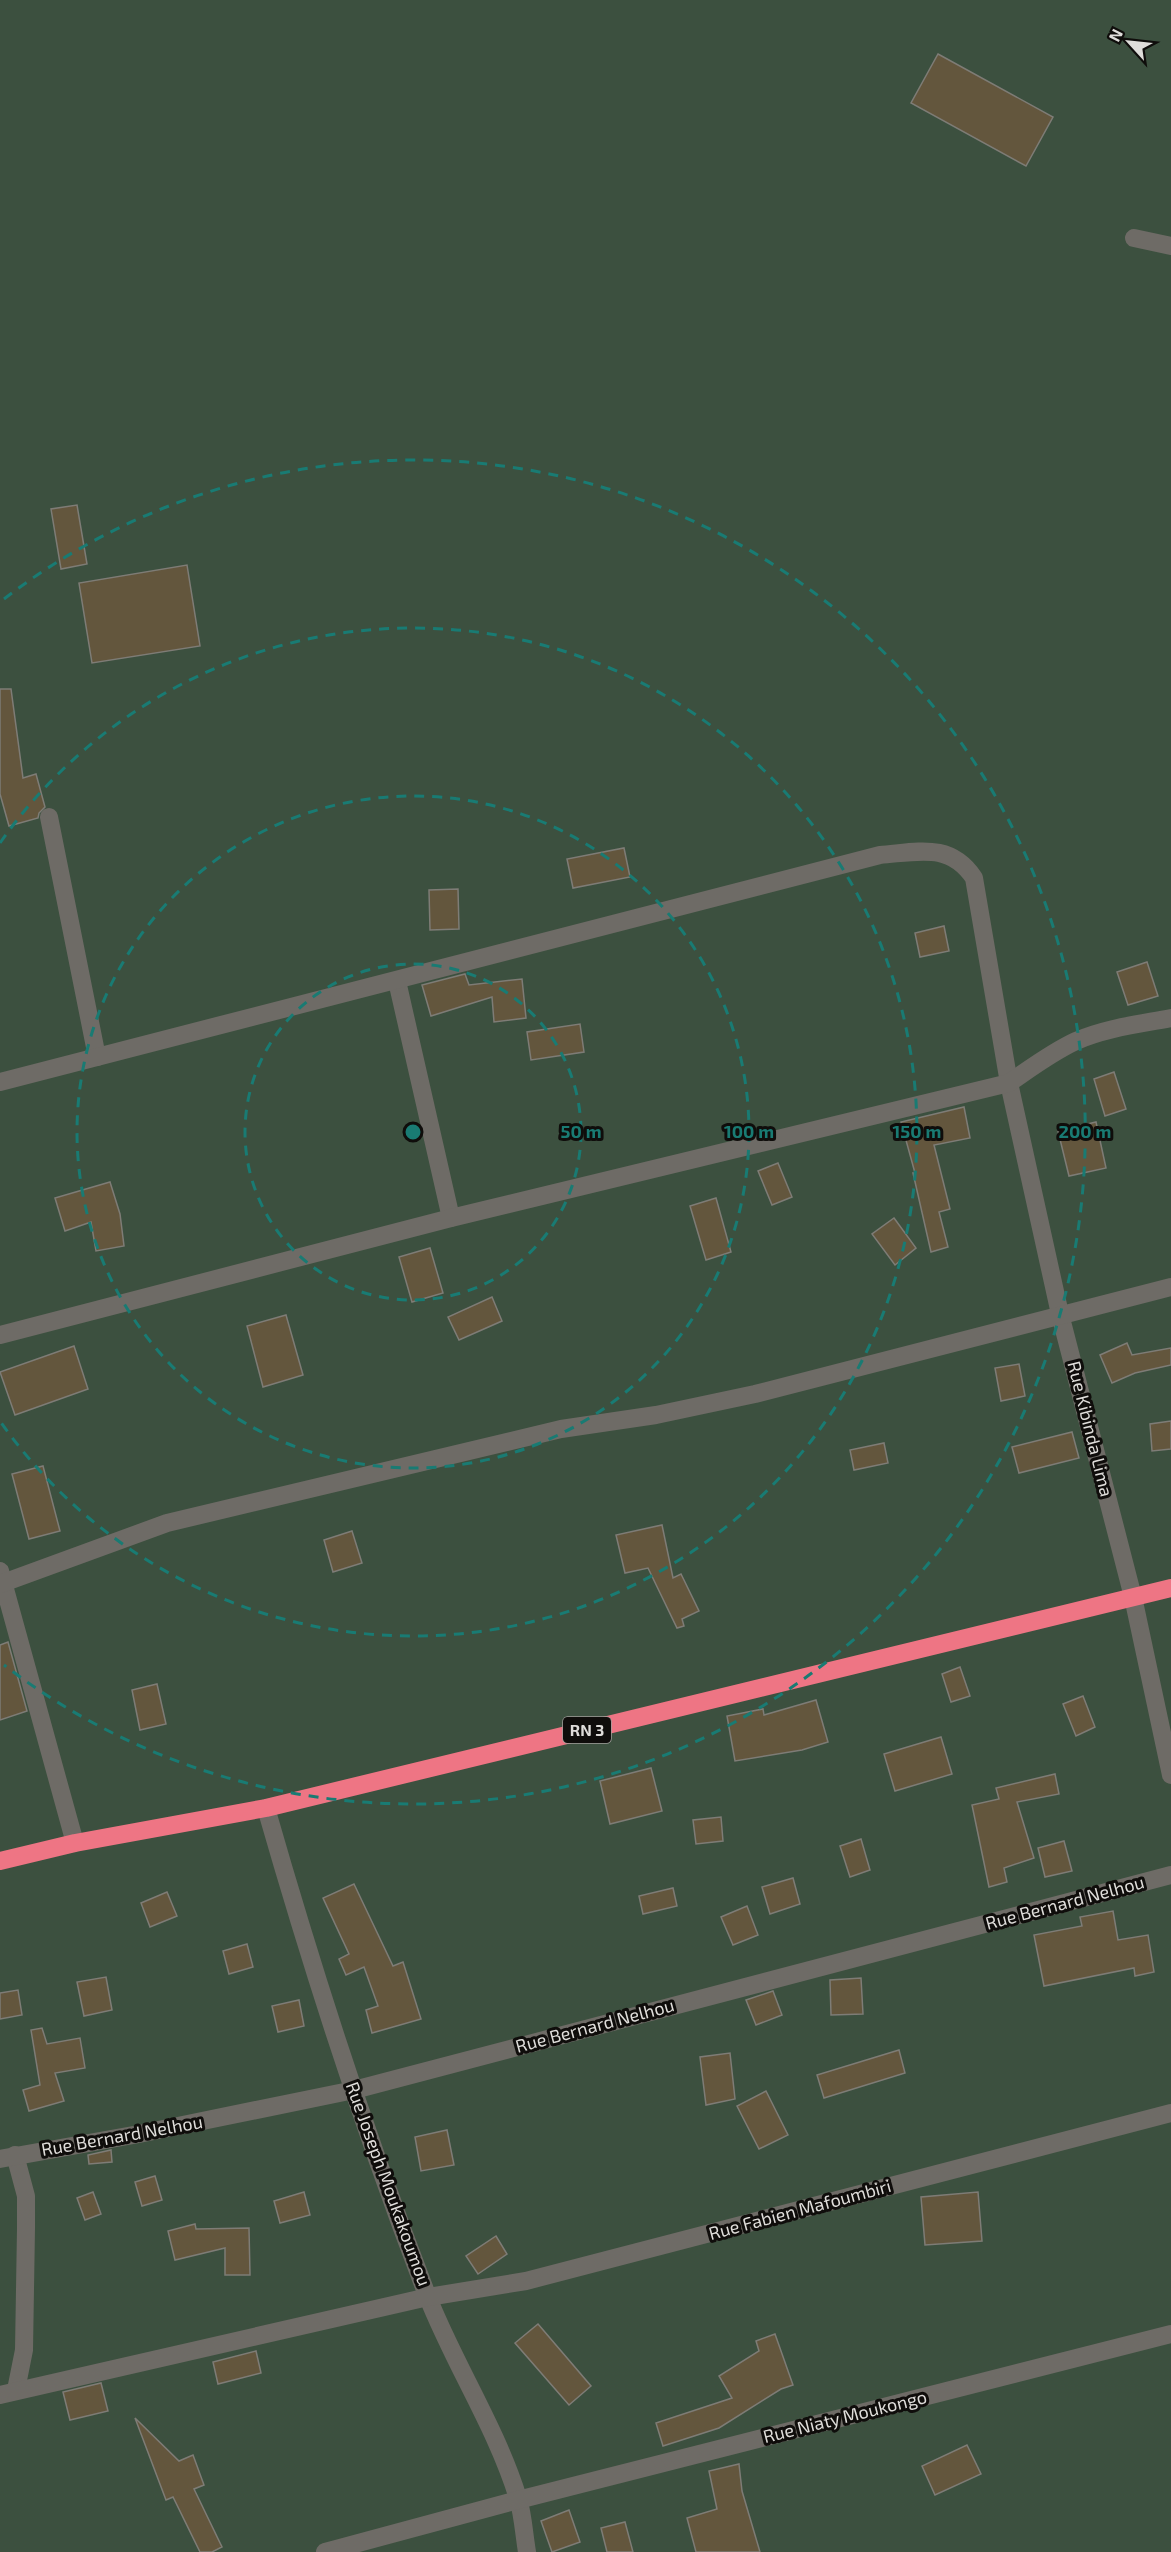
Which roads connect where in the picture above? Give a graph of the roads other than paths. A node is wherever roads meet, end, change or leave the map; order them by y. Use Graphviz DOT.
graph roads {
  1 [pos="1134,238"];
  2 [pos="1171,246"];
  3 [pos="49,817"];
  4 [pos="397,981"];
  5 [pos="1171,1018"];
  6 [pos="97,1057"];
  7 [pos="0,1082"];
  8 [pos="1009,1083"];
  9 [pos="451,1218"];
  10 [pos="1171,1287"];
  11 [pos="1060,1314"];
  12 [pos="0,1335"];
  13 [pos="1,1579"];
  14 [pos="1171,1588"];
  15 [pos="1133,1597"];
  16 [pos="1171,1775"];
  17 [pos="266,1808"];
  18 [pos="75,1843"];
  19 [pos="0,1861"];
  20 [pos="1171,1875"];
  21 [pos="354,2090"];
  22 [pos="1171,2114"];
  23 [pos="7,2157"];
  24 [pos="428,2297"];
  25 [pos="1171,2334"];
  26 [pos="8,2393"];
  27 [pos="518,2500"];
  28 [pos="325,2552"];
  29 [pos="527,2552"];
  1 -- 2 [label="street"];
  3 -- 6 [label="street"];
  4 -- 6 [label="street, Rue Kibinda Lima"];
  4 -- 8 [label="street, Rue Kibinda Lima"];
  4 -- 9 [label="street"];
  5 -- 8 [label="street"];
  6 -- 7 [label="street, Rue Kibinda Lima"];
  8 -- 9 [label="street"];
  8 -- 11 [label="street, Rue Kibinda Lima"];
  9 -- 12 [label="street"];
  10 -- 11 [label="street"];
  11 -- 13 [label="street"];
  11 -- 15 [label="street, Rue Kibinda Lima"];
  13 -- 18 [label="street"];
  14 -- 15 [label="highway, RN 3"];
  15 -- 16 [label="street, Rue Kibinda Lima"];
  15 -- 17 [label="highway, RN 3"];
  17 -- 18 [label="highway, RN 3"];
  17 -- 21 [label="street, Rue Joseph Moukakoumou"];
  18 -- 19 [label="highway, RN 3"];
  20 -- 21 [label="street, Rue Bernard Nelhou"];
  21 -- 23 [label="street, Rue Bernard Nelhou"];
  21 -- 24 [label="street, Rue Joseph Moukakoumou"];
  22 -- 24 [label="street, Rue Fabien Mafoumbiri"];
  23 -- 26 [label="street"];
  24 -- 26 [label="street, Rue Fabien Mafoumbiri"];
  24 -- 27 [label="street, Rue Joseph Moukakoumou"];
  25 -- 27 [label="street, Rue Niaty Moukongo"];
  27 -- 28 [label="street, Rue Niaty Moukongo"];
  27 -- 29 [label="street, Rue Joseph Moukakoumou"];
}
